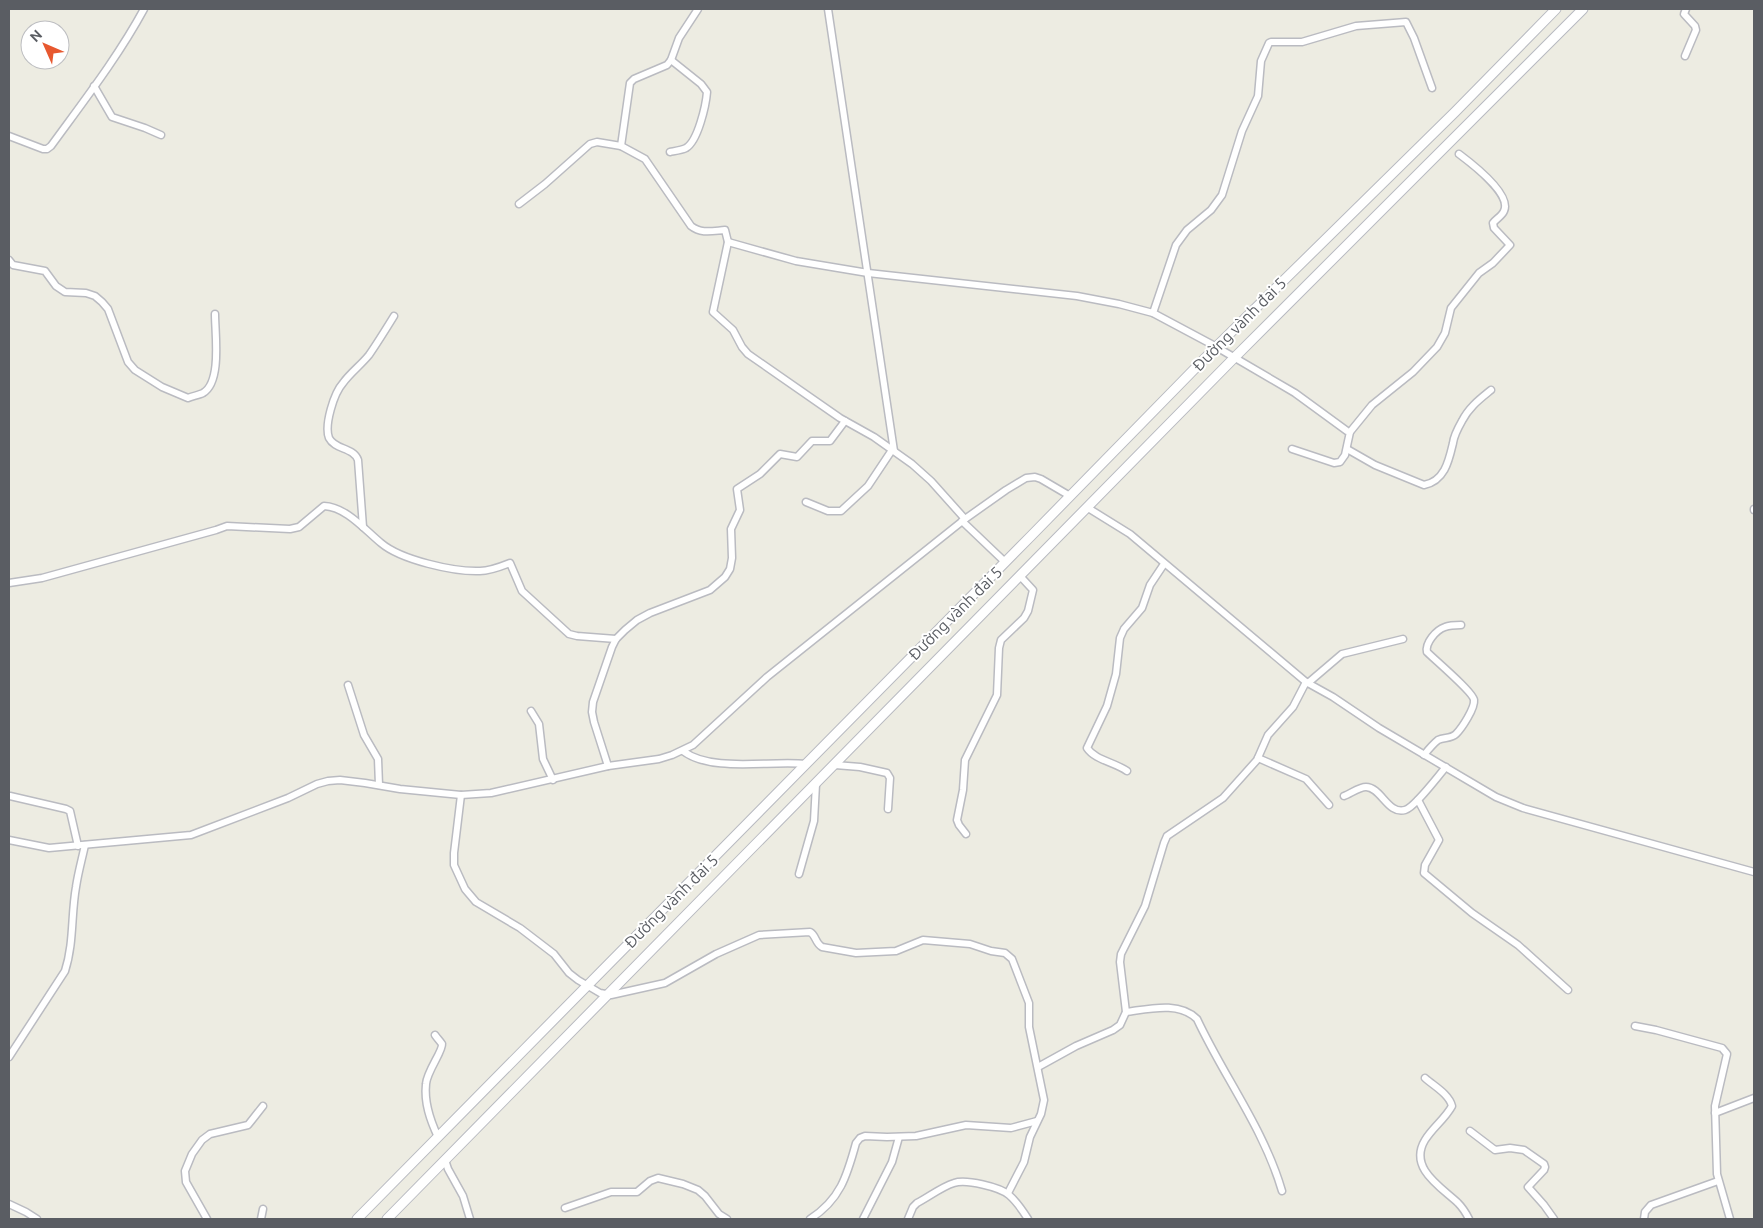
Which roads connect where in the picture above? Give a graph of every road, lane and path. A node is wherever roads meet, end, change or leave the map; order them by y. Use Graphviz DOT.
graph roads {
  1 [pos="144,9"];
  2 [pos="698,9"];
  3 [pos="828,9"];
  4 [pos="1556,9"];
  5 [pos="1584,9"];
  6 [pos="1686,9"];
  7 [pos="1685,56"];
  8 [pos="671,60"];
  9 [pos="94,86"];
  10 [pos="1432,88"];
  11 [pos="1455,112"];
  12 [pos="1467,126"];
  13 [pos="160,135"];
  14 [pos="9,136"];
  15 [pos="620,146"];
  16 [pos="670,152"];
  17 [pos="1459,154"];
  18 [pos="519,204"];
  19 [pos="728,242"];
  20 [pos="9,260"];
  21 [pos="868,273"];
  22 [pos="215,314"];
  23 [pos="1153,314"];
  24 [pos="394,316"];
  25 [pos="1216,347"];
  26 [pos="1234,358"];
  27 [pos="1491,390"];
  28 [pos="845,421"];
  29 [pos="1350,432"];
  30 [pos="1292,449"];
  31 [pos="1346,449"];
  32 [pos="893,450"];
  33 [pos="1070,496"];
  34 [pos="806,502"];
  35 [pos="1088,508"];
  36 [pos="964,520"];
  37 [pos="364,527"];
  38 [pos="1005,562"];
  39 [pos="1164,564"];
  40 [pos="1021,577"];
  41 [pos="9,583"];
  42 [pos="1461,625"];
  43 [pos="616,639"];
  44 [pos="1403,639"];
  45 [pos="1307,683"];
  46 [pos="348,685"];
  47 [pos="530,711"];
  48 [pos="683,751"];
  49 [pos="1424,755"];
  50 [pos="1258,758"];
  51 [pos="806,764"];
  52 [pos="608,766"];
  53 [pos="835,766"];
  54 [pos="1446,767"];
  55 [pos="1127,771"];
  56 [pos="553,780"];
  57 [pos="816,784"];
  58 [pos="379,785"];
  59 [pos="461,795"];
  60 [pos="10,796"];
  61 [pos="1344,796"];
  62 [pos="1418,800"];
  63 [pos="1329,805"];
  64 [pos="888,809"];
  65 [pos="966,834"];
  66 [pos="9,840"];
  67 [pos="82,845"];
  68 [pos="1754,872"];
  69 [pos="799,874"];
  70 [pos="587,986"];
  71 [pos="1568,990"];
  72 [pos="608,995"];
  73 [pos="1126,1012"];
  74 [pos="1635,1026"];
  75 [pos="435,1035"];
  76 [pos="9,1057"];
  77 [pos="1038,1067"];
  78 [pos="1425,1078"];
  79 [pos="1754,1098"];
  80 [pos="263,1106"];
  81 [pos="1715,1113"];
  82 [pos="1037,1121"];
  83 [pos="1470,1131"];
  84 [pos="438,1137"];
  85 [pos="899,1137"];
  86 [pos="445,1160"];
  87 [pos="1718,1181"];
  88 [pos="1282,1191"];
  89 [pos="1008,1193"];
  90 [pos="9,1204"];
  91 [pos="566,1208"];
  92 [pos="264,1209"];
  93 [pos="37,1219"];
  94 [pos="207,1219"];
  95 [pos="261,1219"];
  96 [pos="357,1219"];
  97 [pos="388,1219"];
  98 [pos="470,1219"];
  99 [pos="727,1219"];
  100 [pos="810,1219"];
  101 [pos="862,1219"];
  102 [pos="908,1219"];
  103 [pos="1028,1219"];
  104 [pos="1469,1219"];
  105 [pos="1554,1219"];
  106 [pos="1644,1219"];
  107 [pos="1730,1219"];
  1 -- 9 [label="street"];
  2 -- 8 [label="street"];
  3 -- 21 [label="street"];
  4 -- 11 [label="main road, Đường vành đai 5"];
  5 -- 12 [label="main road, Đường vành đai 5"];
  6 -- 7 [label="street"];
  8 -- 15 [label="street"];
  8 -- 16 [label="street"];
  9 -- 13 [label="street"];
  9 -- 14 [label="street"];
  10 -- 23 [label="street"];
  11 -- 12 [label="main road"];
  11 -- 25 [label="main road, Đường vành đai 5"];
  12 -- 26 [label="main road, Đường vành đai 5"];
  15 -- 18 [label="street"];
  15 -- 19 [label="street"];
  17 -- 29 [label="street"];
  19 -- 21 [label="street"];
  19 -- 28 [label="street"];
  20 -- 22 [label="street"];
  21 -- 23 [label="street"];
  21 -- 32 [label="street"];
  23 -- 25 [label="street"];
  24 -- 37 [label="street"];
  25 -- 26 [label="street"];
  25 -- 33 [label="main road, Đường vành đai 5"];
  26 -- 29 [label="street"];
  26 -- 35 [label="main road, Đường vành đai 5"];
  27 -- 31 [label="street"];
  28 -- 32 [label="street"];
  28 -- 43 [label="street"];
  29 -- 31 [label="street"];
  30 -- 31 [label="street"];
  32 -- 34 [label="street"];
  32 -- 36 [label="street"];
  33 -- 36 [label="street"];
  33 -- 38 [label="main road, Đường vành đai 5"];
  35 -- 39 [label="street"];
  35 -- 40 [label="main road, Đường vành đai 5"];
  36 -- 38 [label="street"];
  36 -- 48 [label="street"];
  37 -- 41 [label="street"];
  37 -- 43 [label="street"];
  38 -- 51 [label="main road, Đường vành đai 5"];
  39 -- 45 [label="street"];
  39 -- 55 [label="street"];
  40 -- 53 [label="main road, Đường vành đai 5"];
  40 -- 65 [label="street"];
  42 -- 49 [label="street"];
  43 -- 52 [label="street"];
  44 -- 45 [label="street"];
  45 -- 49 [label="street"];
  45 -- 50 [label="street"];
  46 -- 58 [label="street"];
  47 -- 56 [label="street"];
  48 -- 51 [label="street"];
  48 -- 52 [label="street"];
  49 -- 54 [label="street"];
  50 -- 63 [label="street"];
  50 -- 73 [label="street"];
  51 -- 70 [label="main road, Đường vành đai 5"];
  52 -- 56 [label="street"];
  53 -- 57 [label="main road, Đường vành đai 5"];
  53 -- 64 [label="street"];
  54 -- 62 [label="street"];
  54 -- 68 [label="street"];
  56 -- 59 [label="street"];
  57 -- 69 [label="street"];
  57 -- 72 [label="main road, Đường vành đai 5"];
  58 -- 59 [label="street"];
  58 -- 67 [label="street"];
  59 -- 70 [label="street"];
  60 -- 67 [label="street"];
  61 -- 62 [label="street"];
  62 -- 71 [label="street"];
  66 -- 67 [label="street"];
  67 -- 76 [label="street"];
  70 -- 72 [label="street"];
  70 -- 84 [label="main road, Đường vành đai 5"];
  72 -- 77 [label="street"];
  72 -- 86 [label="main road, Đường vành đai 5"];
  73 -- 77 [label="street"];
  73 -- 88 [label="street"];
  74 -- 81 [label="street"];
  75 -- 84 [label="street"];
  77 -- 82 [label="street"];
  78 -- 104 [label="street"];
  79 -- 81 [label="street"];
  80 -- 94 [label="street"];
  81 -- 87 [label="street"];
  82 -- 85 [label="street"];
  82 -- 89 [label="street"];
  83 -- 105 [label="street"];
  84 -- 96 [label="main road, Đường vành đai 5"];
  85 -- 100 [label="street"];
  85 -- 101 [label="street"];
  86 -- 97 [label="main road, Đường vành đai 5"];
  86 -- 98 [label="street"];
  87 -- 106 [label="street"];
  87 -- 107 [label="street"];
  89 -- 102 [label="street"];
  89 -- 103 [label="street"];
  90 -- 93 [label="street"];
  91 -- 99 [label="street"];
  92 -- 95 [label="street"];
}
